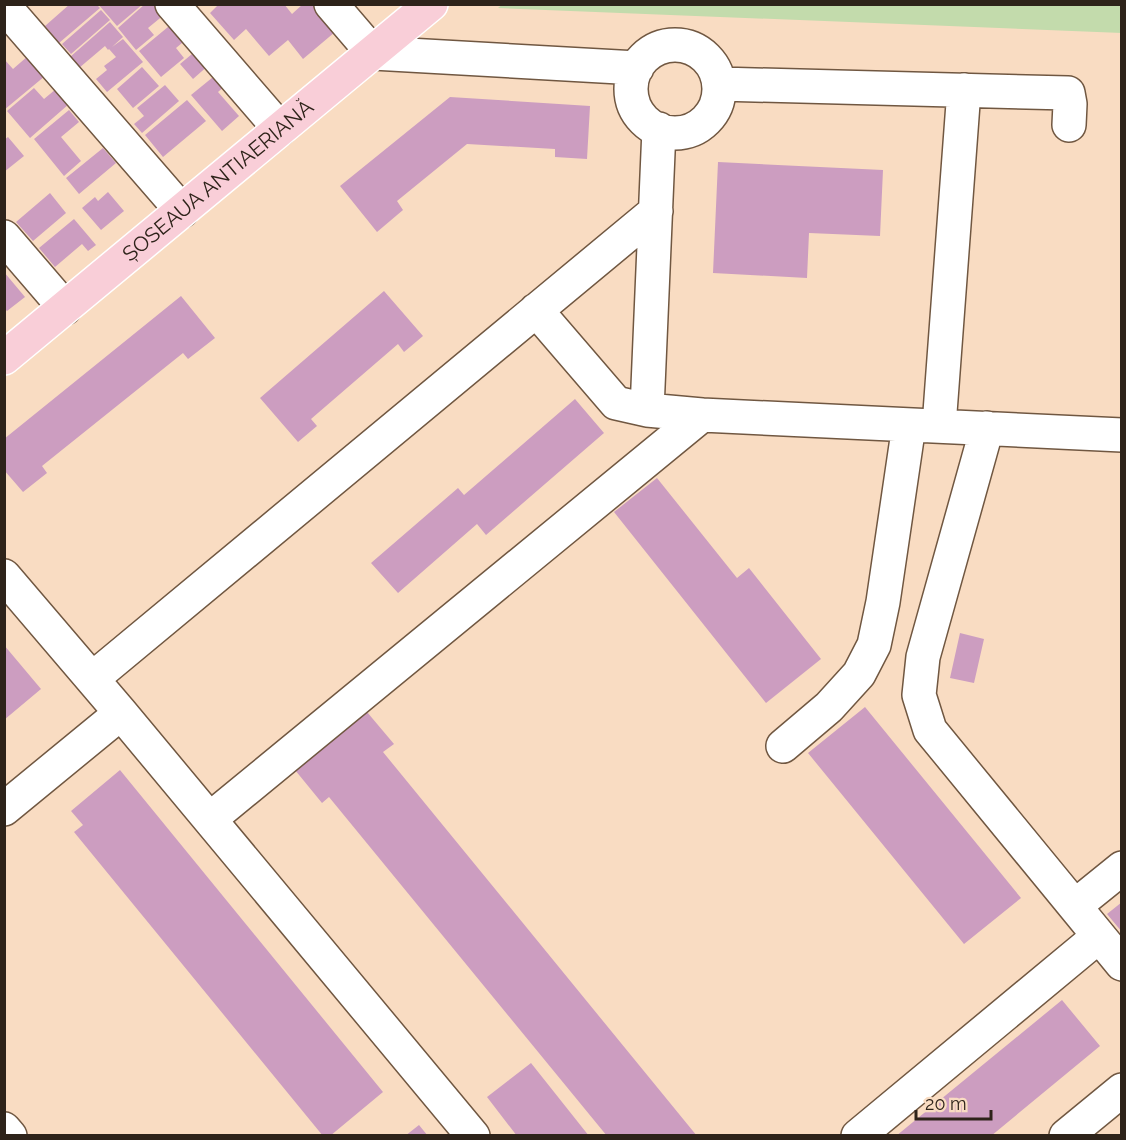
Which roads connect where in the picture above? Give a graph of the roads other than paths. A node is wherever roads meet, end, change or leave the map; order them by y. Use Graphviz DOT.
graph roads {
  1 [pos="172,4"];
  2 [pos="331,4"];
  3 [pos="431,4"];
  4 [pos="4,6"];
  5 [pos="373,52"];
  6 [pos="637,68"];
  7 [pos="719,84"];
  8 [pos="964,90"];
  9 [pos="1069,125"];
  10 [pos="280,129"];
  11 [pos="659,129"];
  12 [pos="656,211"];
  13 [pos="182,212"];
  14 [pos="4,237"];
  15 [pos="66,308"];
  16 [pos="536,310"];
  17 [pos="4,358"];
  18 [pos="647,410"];
  19 [pos="702,415"];
  20 [pos="924,425"];
  21 [pos="987,428"];
  22 [pos="1122,435"];
  23 [pos="4,576"];
  24 [pos="92,679"];
  25 [pos="121,713"];
  26 [pos="783,746"];
  27 [pos="7,802"];
  28 [pos="210,819"];
  29 [pos="1122,868"];
  30 [pos="1075,906"];
  31 [pos="1099,936"];
  32 [pos="1122,964"];
  33 [pos="1120,1093"];
  34 [pos="4,1129"];
  35 [pos="10,1136"];
  36 [pos="473,1136"];
  37 [pos="858,1136"];
  38 [pos="1066,1136"];
  1 -- 10 [label="street"];
  2 -- 5 [label="street"];
  3 -- 5 [label="main road, ȘOSEAUA ANTIAERIANĂ"];
  4 -- 13 [label="street"];
  5 -- 6 [label="street"];
  5 -- 10 [label="main road, ȘOSEAUA ANTIAERIANĂ"];
  6 -- 7 [label="street"];
  6 -- 11 [label="street"];
  7 -- 8 [label="street"];
  7 -- 11 [label="street"];
  8 -- 9 [label="street"];
  8 -- 20 [label="street"];
  10 -- 13 [label="main road, ȘOSEAUA ANTIAERIANĂ"];
  11 -- 12 [label="street"];
  12 -- 16 [label="street"];
  12 -- 18 [label="street"];
  13 -- 15 [label="main road, ȘOSEAUA ANTIAERIANĂ"];
  14 -- 15 [label="street"];
  15 -- 17 [label="main road, ȘOSEAUA ANTIAERIANĂ"];
  16 -- 18 [label="street"];
  16 -- 24 [label="street"];
  18 -- 19 [label="street"];
  19 -- 20 [label="street"];
  19 -- 28 [label="street"];
  20 -- 21 [label="street"];
  20 -- 26 [label="street"];
  21 -- 22 [label="street"];
  21 -- 30 [label="street"];
  23 -- 24 [label="street"];
  24 -- 25 [label="street"];
  25 -- 27 [label="street"];
  25 -- 28 [label="street"];
  28 -- 36 [label="street"];
  29 -- 30 [label="street"];
  30 -- 31 [label="street"];
  31 -- 32 [label="street"];
  31 -- 37 [label="street"];
  33 -- 38 [label="street"];
  34 -- 35 [label="street"];
}
